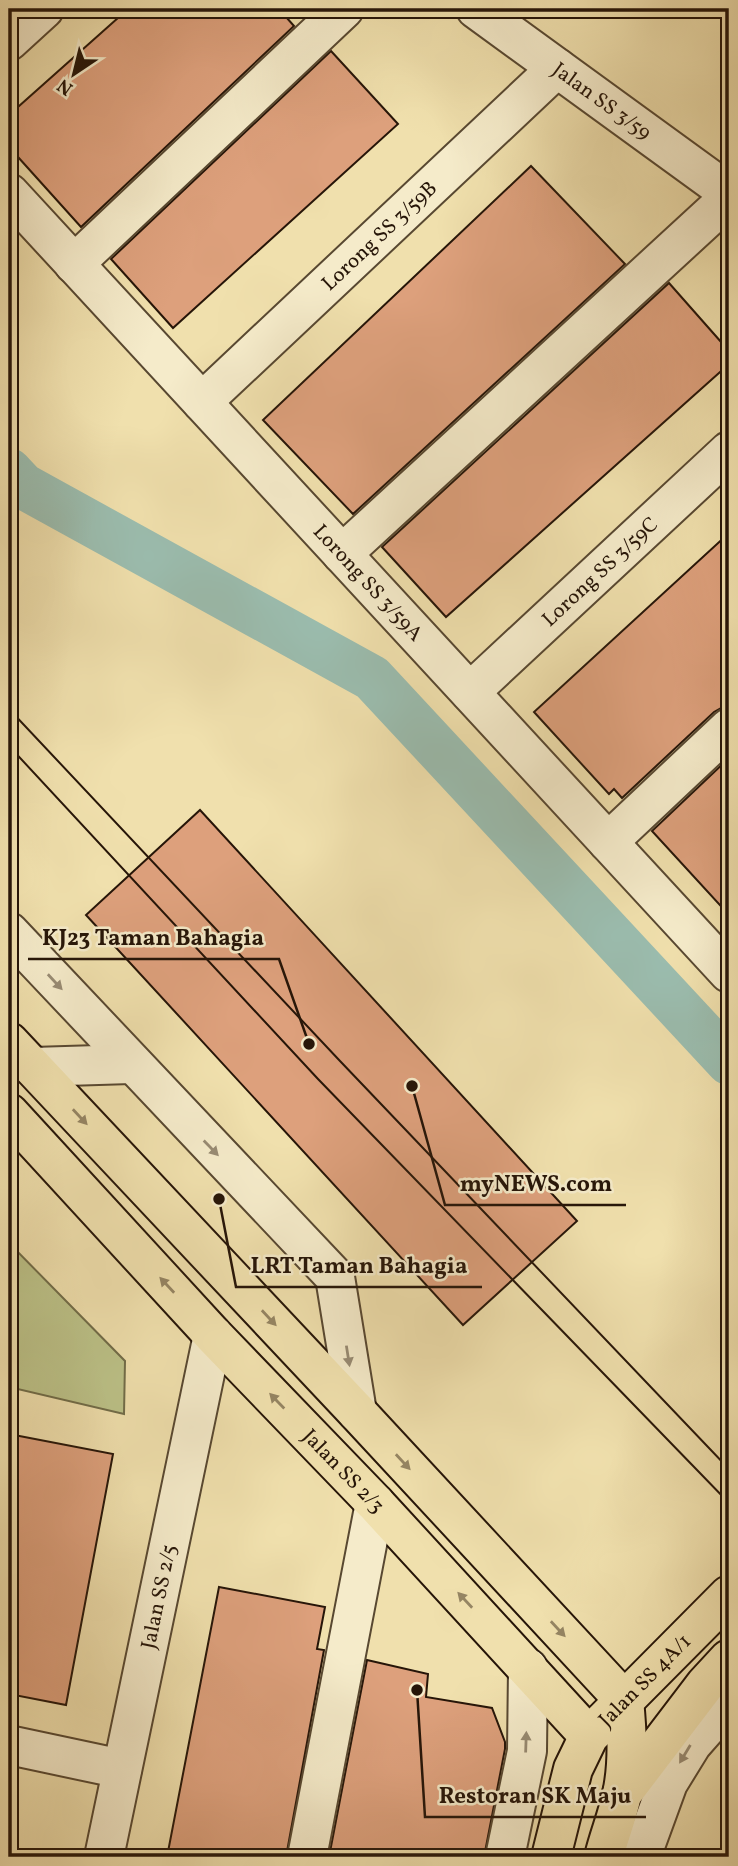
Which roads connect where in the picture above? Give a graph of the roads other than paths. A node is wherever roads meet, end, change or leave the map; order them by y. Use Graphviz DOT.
graph roads {
  1 [pos="44,9"];
  2 [pos="344,9"];
  3 [pos="476,9"];
  4 [pos="9,41"];
  5 [pos="557,68"];
  6 [pos="9,193"];
  7 [pos="729,193"];
  8 [pos="729,198"];
  9 [pos="74,264"];
  10 [pos="202,402"];
  11 [pos="729,451"];
  12 [pos="342,554"];
  13 [pos="470,692"];
  14 [pos="729,728"];
  15 [pos="608,842"];
  16 [pos="9,932"];
  17 [pos="729,972"];
  18 [pos="21,1055"];
  19 [pos="131,1064"];
  20 [pos="9,1113"];
  21 [pos="213,1335"];
  22 [pos="357,1412"];
  23 [pos="375,1503"];
  24 [pos="729,1595"];
  25 [pos="528,1668"];
  26 [pos="721,1682"];
  27 [pos="626,1716"];
  28 [pos="589,1736"];
  29 [pos="9,1745"];
  30 [pos="122,1769"];
  31 [pos="622,1794"];
  32 [pos="104,1857"];
  33 [pos="307,1857"];
  34 [pos="505,1857"];
  35 [pos="551,1857"];
  36 [pos="604,1857"];
  37 [pos="640,1857"];
  1 -- 4 [label="street"];
  2 -- 9 [label="street"];
  3 -- 5 [label="street, Jalan SS 3/59"];
  5 -- 7 [label="street, Jalan SS 3/59"];
  5 -- 10 [label="street, Lorong SS 3/59B"];
  6 -- 9 [label="street, Lorong SS 3/59A"];
  8 -- 12 [label="street"];
  9 -- 10 [label="street, Lorong SS 3/59A"];
  10 -- 12 [label="street, Lorong SS 3/59A"];
  11 -- 13 [label="street, Lorong SS 3/59C"];
  12 -- 13 [label="street, Lorong SS 3/59A"];
  13 -- 15 [label="street, Lorong SS 3/59A"];
  14 -- 15 [label="street"];
  15 -- 17 [label="street, Lorong SS 3/59A"];
  16 -- 19 [label="street, one-way"];
  18 -- 19 [label="street"];
  18 -- 22 [label="main road, one-way"];
  19 -- 22 [label="street, one-way"];
  21 -- 20 [label="main road, Jalan SS 2/3, one-way"];
  23 -- 21 [label="main road, Jalan SS 2/3, one-way"];
  21 -- 30 [label="street, Jalan SS 2/5"];
  22 -- 27 [label="main road, one-way"];
  25 -- 23 [label="main road, Jalan SS 2/3, one-way"];
  23 -- 33 [label="street"];
  24 -- 27 [label="main road, Jalan SS 4A/1"];
  25 -- 28 [label="main road, Jalan SS 2/3"];
  34 -- 25 [label="street, one-way"];
  26 -- 27 [label="main road"];
  26 -- 31 [label="main road"];
  26 -- 37 [label="street, one-way"];
  27 -- 28 [label="main road, Jalan SS 4A/1"];
  27 -- 31 [label="main road"];
  28 -- 35 [label="main road"];
  29 -- 30 [label="street"];
  30 -- 32 [label="street, Jalan SS 2/5"];
  31 -- 36 [label="main road"];
}
